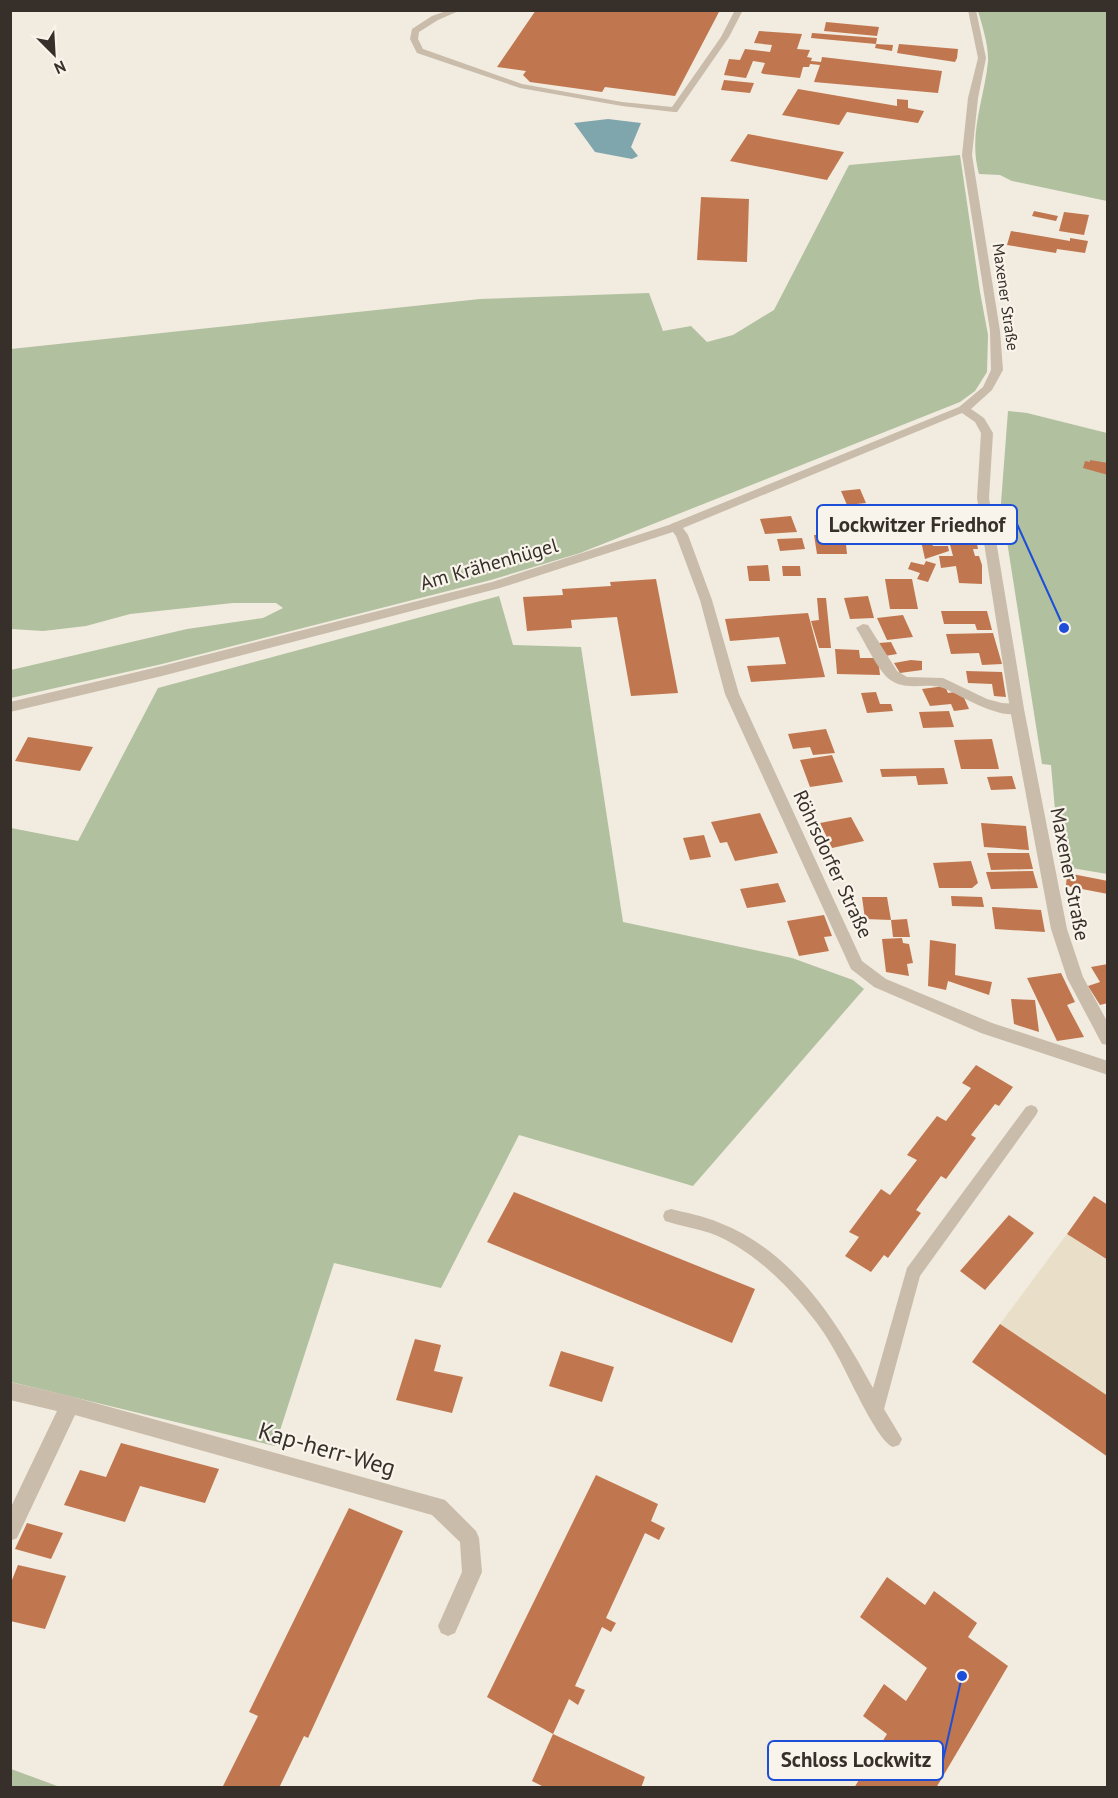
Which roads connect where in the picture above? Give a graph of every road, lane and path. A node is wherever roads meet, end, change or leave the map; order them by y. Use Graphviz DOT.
graph roads {
  1 [pos="458,10"];
  2 [pos="739,10"];
  3 [pos="972,10"];
  4 [pos="963,409"];
  5 [pos="675,526"];
  6 [pos="863,628"];
  7 [pos="10,707"];
  8 [pos="1017,709"];
  9 [pos="1107,1039"];
  10 [pos="1107,1068"];
  11 [pos="1031,1111"];
  12 [pos="671,1216"];
  13 [pos="10,1391"];
  14 [pos="70,1406"];
  15 [pos="875,1412"];
  16 [pos="894,1439"];
  17 [pos="10,1531"];
  18 [pos="448,1626"];
  1 -- 2 [label="lane"];
  3 -- 4 [label="street, Maxener Straße"];
  4 -- 5 [label="street, Am Krähenhügel"];
  4 -- 8 [label="street, Maxener Straße"];
  5 -- 7 [label="street, Am Krähenhügel"];
  5 -- 10 [label="street, Röhrsdorfer Straße"];
  6 -- 8 [label="street"];
  8 -- 9 [label="street, Maxener Straße"];
  11 -- 15 [label="lane"];
  12 -- 15 [label="lane"];
  13 -- 14 [label="street, Kap-herr-Weg"];
  14 -- 17 [label="street"];
  14 -- 18 [label="street, Kap-herr-Weg"];
  15 -- 16 [label="lane"];
}
